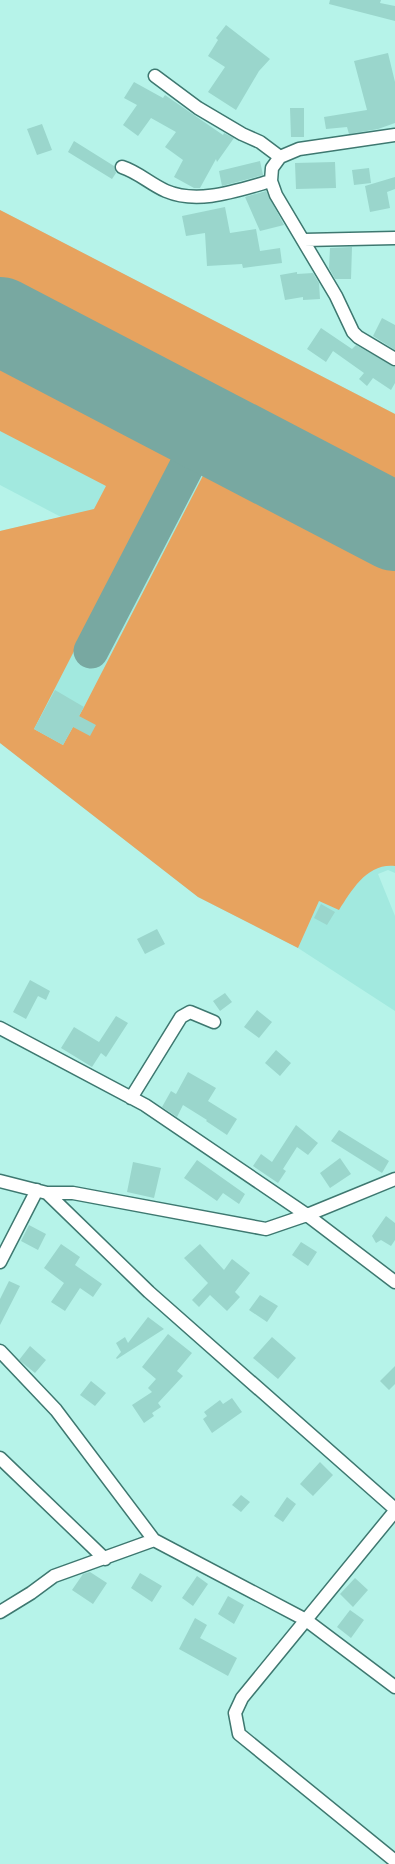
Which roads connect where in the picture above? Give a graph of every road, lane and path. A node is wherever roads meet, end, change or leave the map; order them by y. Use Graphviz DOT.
graph roads {
  1 [pos="155,76"];
  2 [pos="395,135"];
  3 [pos="280,157"];
  4 [pos="122,166"];
  5 [pos="271,181"];
  6 [pos="395,238"];
  7 [pos="304,240"];
  8 [pos="395,359"];
  9 [pos="214,1022"];
  10 [pos="0,1028"];
  11 [pos="131,1098"];
  12 [pos="395,1179"];
  13 [pos="0,1181"];
  14 [pos="42,1191"];
  15 [pos="307,1215"];
  16 [pos="0,1262"];
  17 [pos="395,1282"];
  18 [pos="0,1351"];
  19 [pos="0,1458"];
  20 [pos="395,1510"];
  21 [pos="154,1540"];
  22 [pos="105,1558"];
  23 [pos="0,1612"];
  24 [pos="306,1620"];
  25 [pos="395,1686"];
  26 [pos="395,1861"];
  1 -- 3 [label="street"];
  2 -- 3 [label="street"];
  3 -- 5 [label="street"];
  4 -- 5 [label="street"];
  5 -- 7 [label="street"];
  6 -- 7 [label="street"];
  7 -- 8 [label="street"];
  9 -- 11 [label="street"];
  10 -- 11 [label="street"];
  11 -- 15 [label="street"];
  12 -- 15 [label="street"];
  13 -- 14 [label="street"];
  14 -- 15 [label="street"];
  14 -- 16 [label="street"];
  14 -- 20 [label="street"];
  15 -- 17 [label="street"];
  18 -- 21 [label="street"];
  19 -- 22 [label="street"];
  20 -- 24 [label="street"];
  21 -- 22 [label="street"];
  21 -- 24 [label="street"];
  22 -- 23 [label="street"];
  24 -- 25 [label="street"];
  24 -- 26 [label="street"];
}
